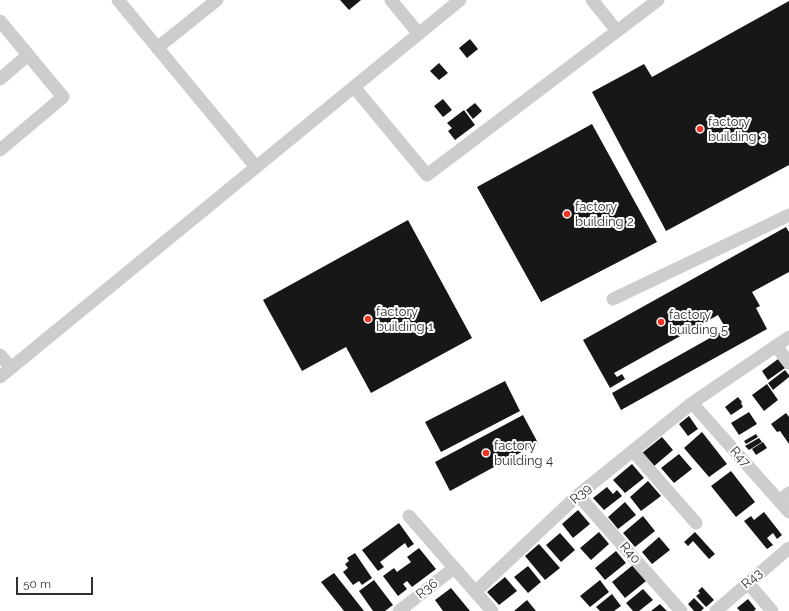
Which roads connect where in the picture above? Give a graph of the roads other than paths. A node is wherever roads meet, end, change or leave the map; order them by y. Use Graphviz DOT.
graph roads {
  1 [pos="118,0"];
  2 [pos="391,0"];
  3 [pos="460,0"];
  4 [pos="592,0"];
  5 [pos="658,0"];
  6 [pos="211,2"];
  7 [pos="0,21"];
  8 [pos="617,31"];
  9 [pos="419,34"];
  10 [pos="157,48"];
  11 [pos="28,55"];
  12 [pos="0,79"];
  13 [pos="354,87"];
  14 [pos="0,150"];
  15 [pos="256,167"];
  16 [pos="789,215"];
  17 [pos="613,299"];
  18 [pos="789,337"];
  19 [pos="776,346"];
  20 [pos="0,355"];
  21 [pos="789,363"];
  22 [pos="11,368"];
  23 [pos="0,377"];
  24 [pos="692,403"];
  25 [pos="633,451"];
  26 [pos="578,495"];
  27 [pos="784,497"];
  28 [pos="789,512"];
  29 [pos="409,516"];
  30 [pos="696,523"];
  31 [pos="789,548"];
  32 [pos="454,568"];
  33 [pos="748,583"];
  34 [pos="475,592"];
  35 [pos="399,611"];
  36 [pos="492,611"];
  37 [pos="681,611"];
  38 [pos="716,611"];
  39 [pos="772,611"];
  1 -- 10 [label="street"];
  2 -- 9 [label="street"];
  3 -- 9 [label="street"];
  4 -- 8 [label="street"];
  5 -- 8 [label="street"];
  6 -- 10 [label="street"];
  7 -- 11 [label="street"];
  8 -- 13 [label="street"];
  9 -- 13 [label="street"];
  10 -- 15 [label="street"];
  11 -- 12 [label="street"];
  11 -- 14 [label="street"];
  13 -- 15 [label="street"];
  15 -- 22 [label="street"];
  16 -- 17 [label="street"];
  18 -- 19 [label="street, R39"];
  19 -- 21 [label="street"];
  19 -- 24 [label="street, R39"];
  20 -- 22 [label="street"];
  22 -- 23 [label="street"];
  24 -- 25 [label="street, R39"];
  24 -- 27 [label="street, R47"];
  25 -- 26 [label="street, R39"];
  25 -- 30 [label="street"];
  26 -- 34 [label="street, R39"];
  26 -- 37 [label="street, R40"];
  27 -- 28 [label="street, R47"];
  29 -- 32 [label="street"];
  31 -- 33 [label="street, R43"];
  32 -- 34 [label="street"];
  32 -- 35 [label="street, R36"];
  33 -- 38 [label="street, R43"];
  33 -- 39 [label="street"];
  34 -- 36 [label="street"];
}
